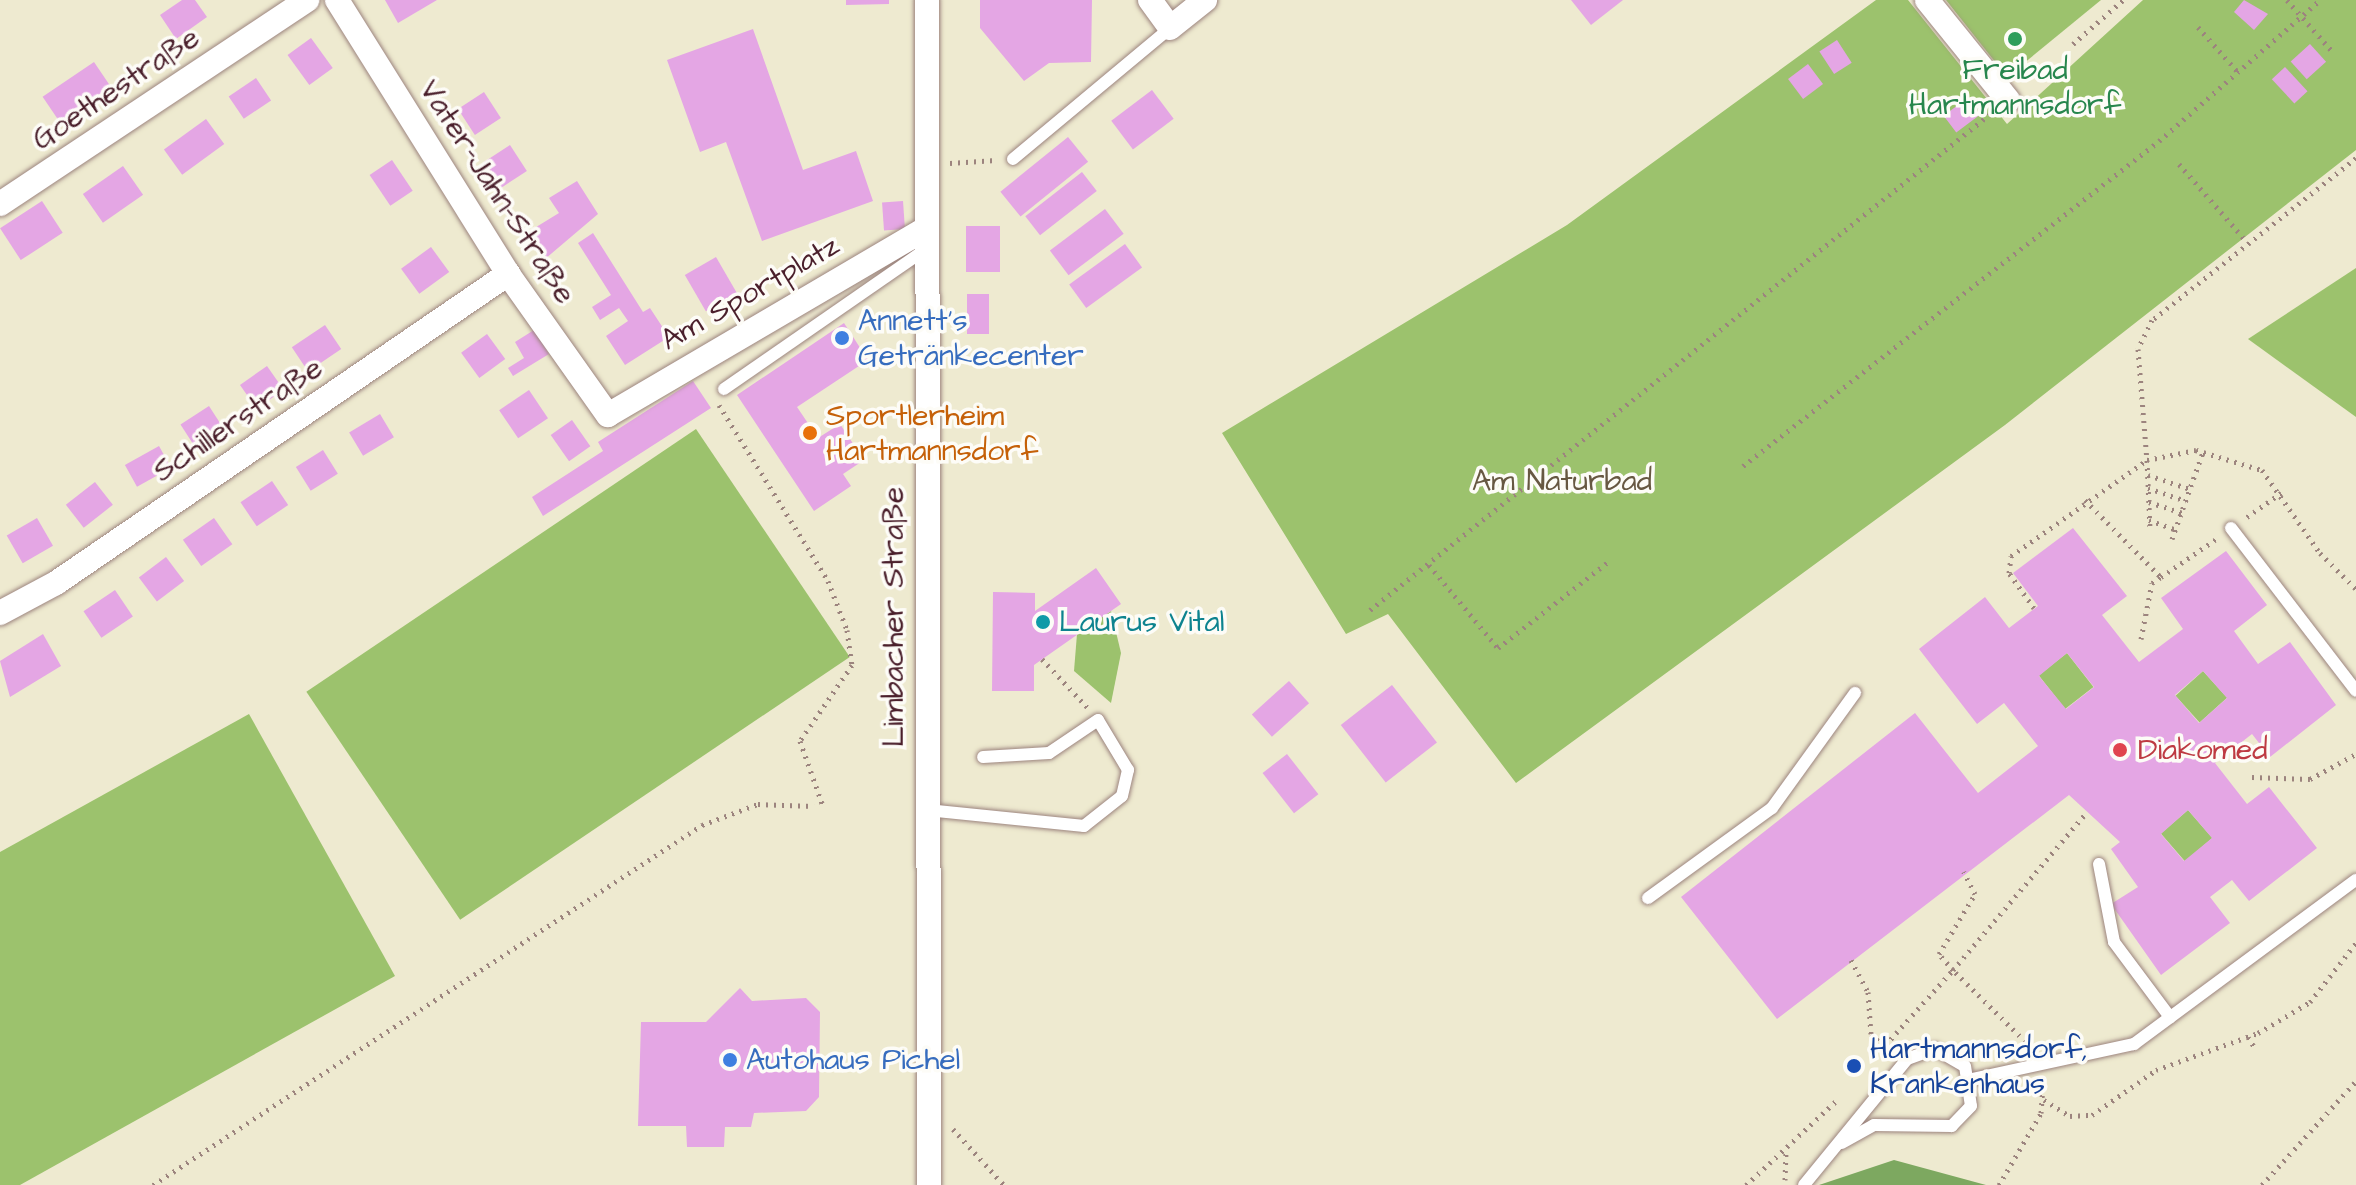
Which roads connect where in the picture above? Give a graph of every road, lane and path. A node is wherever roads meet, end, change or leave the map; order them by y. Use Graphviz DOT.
graph roads {
  1 [pos="307,0"];
  2 [pos="337,0"];
  3 [pos="927,0"];
  4 [pos="1150,0"];
  5 [pos="1205,0"];
  6 [pos="1927,0"];
  7 [pos="2123,0"];
  8 [pos="2287,0"];
  9 [pos="2320,0"];
  10 [pos="2302,17"];
  11 [pos="2198,27"];
  12 [pos="1170,28"];
  13 [pos="2073,44"];
  14 [pos="2332,51"];
  15 [pos="2238,72"];
  16 [pos="2008,100"];
  17 [pos="2356,158"];
  18 [pos="1013,159"];
  19 [pos="2179,164"];
  20 [pos="948,177"];
  21 [pos="0,204"];
  22 [pos="925,240"];
  23 [pos="2247,242"];
  24 [pos="508,274"];
  25 [pos="724,389"];
  26 [pos="608,415"];
  27 [pos="2203,452"];
  28 [pos="2147,460"];
  29 [pos="1743,466"];
  30 [pos="2148,475"];
  31 [pos="2148,488"];
  32 [pos="2190,489"];
  33 [pos="2281,493"];
  34 [pos="2085,500"];
  35 [pos="2186,501"];
  36 [pos="2149,502"];
  37 [pos="2182,513"];
  38 [pos="2149,520"];
  39 [pos="2231,528"];
  40 [pos="2150,529"];
  41 [pos="2176,530"];
  42 [pos="2172,539"];
  43 [pos="1608,562"];
  44 [pos="1429,565"];
  45 [pos="2161,577"];
  46 [pos="2356,589"];
  47 [pos="2034,608"];
  48 [pos="1370,610"];
  49 [pos="0,613"];
  50 [pos="2141,639"];
  51 [pos="1042,659"];
  52 [pos="2356,691"];
  53 [pos="1855,693"];
  54 [pos="1098,720"];
  55 [pos="2356,754"];
  56 [pos="983,757"];
  57 [pos="2252,777"];
  58 [pos="814,806"];
  59 [pos="823,806"];
  60 [pos="927,810"];
  61 [pos="2087,812"];
  62 [pos="2099,864"];
  63 [pos="1964,872"];
  64 [pos="2356,880"];
  65 [pos="1648,898"];
  66 [pos="2356,943"];
  67 [pos="1851,960"];
  68 [pos="1953,970"];
  69 [pos="2170,1017"];
  70 [pos="2248,1037"];
  71 [pos="2255,1048"];
  72 [pos="2037,1064"];
  73 [pos="1972,1079"];
  74 [pos="2356,1081"];
  75 [pos="2044,1100"];
  76 [pos="1836,1101"];
  77 [pos="928,1128"];
  78 [pos="1842,1143"];
  79 [pos="1786,1149"];
  80 [pos="153,1185"];
  81 [pos="929,1185"];
  82 [pos="1004,1185"];
  83 [pos="1746,1185"];
  84 [pos="1785,1185"];
  85 [pos="1804,1185"];
  86 [pos="1999,1185"];
  87 [pos="2262,1185"];
  1 -- 21 [label="street, Goethestraße"];
  2 -- 24 [label="street, Vater-Jahn-Straße"];
  3 -- 22 [label="street, Limbacher Straße"];
  4 -- 12 [label="street"];
  5 -- 12 [label="street"];
  6 -- 16 [label="street"];
  7 -- 13 [label="path"];
  8 -- 10 [label="path"];
  9 -- 10 [label="path"];
  10 -- 14 [label="path"];
  10 -- 15 [label="path"];
  11 -- 15 [label="path"];
  12 -- 18 [label="lane"];
  15 -- 29 [label="path"];
  16 -- 44 [label="path"];
  17 -- 23 [label="path"];
  18 -- 20 [label="path"];
  19 -- 23 [label="path"];
  22 -- 25 [label="lane"];
  22 -- 26 [label="street, Am Sportplatz"];
  22 -- 60 [label="street, Limbacher Straße"];
  23 -- 28 [label="path"];
  24 -- 26 [label="street, Vater-Jahn-Straße"];
  24 -- 49 [label="street, Schillerstraße"];
  25 -- 59 [label="path"];
  27 -- 28 [label="path"];
  27 -- 32 [label="path"];
  27 -- 33 [label="path"];
  28 -- 30 [label="path"];
  28 -- 34 [label="path"];
  30 -- 31 [label="path"];
  30 -- 32 [label="path"];
  31 -- 35 [label="path"];
  31 -- 36 [label="path"];
  32 -- 35 [label="path"];
  33 -- 39 [label="path"];
  33 -- 46 [label="path"];
  34 -- 45 [label="path"];
  34 -- 47 [label="path"];
  35 -- 37 [label="path"];
  36 -- 37 [label="path"];
  36 -- 38 [label="path"];
  37 -- 41 [label="path"];
  38 -- 40 [label="path"];
  38 -- 41 [label="path"];
  39 -- 45 [label="path"];
  39 -- 52 [label="lane"];
  41 -- 42 [label="path"];
  43 -- 44 [label="path"];
  44 -- 48 [label="path"];
  45 -- 50 [label="path"];
  51 -- 54 [label="path"];
  53 -- 65 [label="lane"];
  54 -- 56 [label="lane"];
  54 -- 60 [label="lane"];
  55 -- 57 [label="path"];
  58 -- 80 [label="path"];
  60 -- 77 [label="street, Limbacher Straße"];
  61 -- 68 [label="path"];
  62 -- 69 [label="lane"];
  63 -- 68 [label="path"];
  64 -- 69 [label="lane"];
  66 -- 70 [label="path"];
  67 -- 68 [label="path"];
  68 -- 72 [label="path"];
  69 -- 72 [label="lane"];
  70 -- 71 [label="path"];
  70 -- 75 [label="path"];
  72 -- 73 [label="lane"];
  72 -- 75 [label="path"];
  73 -- 78 [label="lane"];
  73 -- 78 [label="lane"];
  74 -- 87 [label="path"];
  75 -- 86 [label="path"];
  76 -- 79 [label="path"];
  77 -- 81 [label="street, Limbacher Straße"];
  77 -- 82 [label="path"];
  78 -- 85 [label="lane"];
  79 -- 83 [label="path"];
  79 -- 84 [label="path"];
}
